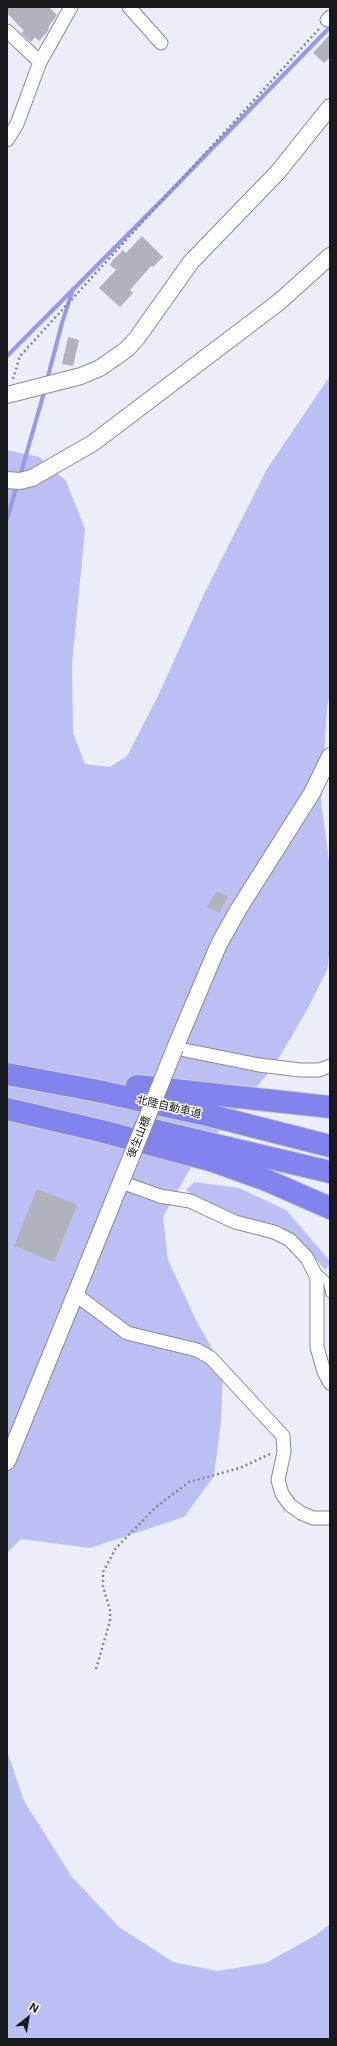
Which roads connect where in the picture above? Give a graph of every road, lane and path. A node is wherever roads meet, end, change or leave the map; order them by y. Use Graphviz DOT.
graph roads {
  1 [pos="70,7"];
  2 [pos="129,7"];
  3 [pos="328,19"];
  4 [pos="7,31"];
  5 [pos="162,43"];
  6 [pos="40,62"];
  7 [pos="330,107"];
  8 [pos="7,140"];
  9 [pos="330,256"];
  10 [pos="8,395"];
  11 [pos="7,480"];
  12 [pos="330,756"];
  13 [pos="174,1048"];
  14 [pos="330,1066"];
  15 [pos="7,1073"];
  16 [pos="7,1102"];
  17 [pos="330,1107"];
  18 [pos="7,1110"];
  19 [pos="330,1146"];
  20 [pos="330,1172"];
  21 [pos="121,1182"];
  22 [pos="330,1208"];
  23 [pos="311,1266"];
  24 [pos="75,1294"];
  25 [pos="330,1294"];
  26 [pos="330,1383"];
  27 [pos="284,1452"];
  28 [pos="7,1462"];
  29 [pos="330,1518"];
  30 [pos="96,1669"];
  1 -- 6 [label="street"];
  2 -- 5 [label="street"];
  3 -- 10 [label="path"];
  4 -- 6 [label="street"];
  6 -- 8 [label="street"];
  7 -- 10 [label="street"];
  9 -- 11 [label="street"];
  12 -- 13 [label="street, 後生山橋"];
  13 -- 14 [label="street"];
  13 -- 21 [label="street, 後生山橋, bridge"];
  15 -- 17 [label="highway"];
  15 -- 19 [label="highway, 北陸自動車道"];
  16 -- 20 [label="highway"];
  18 -- 22 [label="highway"];
  21 -- 23 [label="street"];
  21 -- 24 [label="street, 後生山橋"];
  23 -- 25 [label="lane"];
  23 -- 26 [label="street"];
  24 -- 27 [label="street"];
  24 -- 28 [label="street, 後生山橋"];
  27 -- 29 [label="street"];
  27 -- 30 [label="path"];
}
